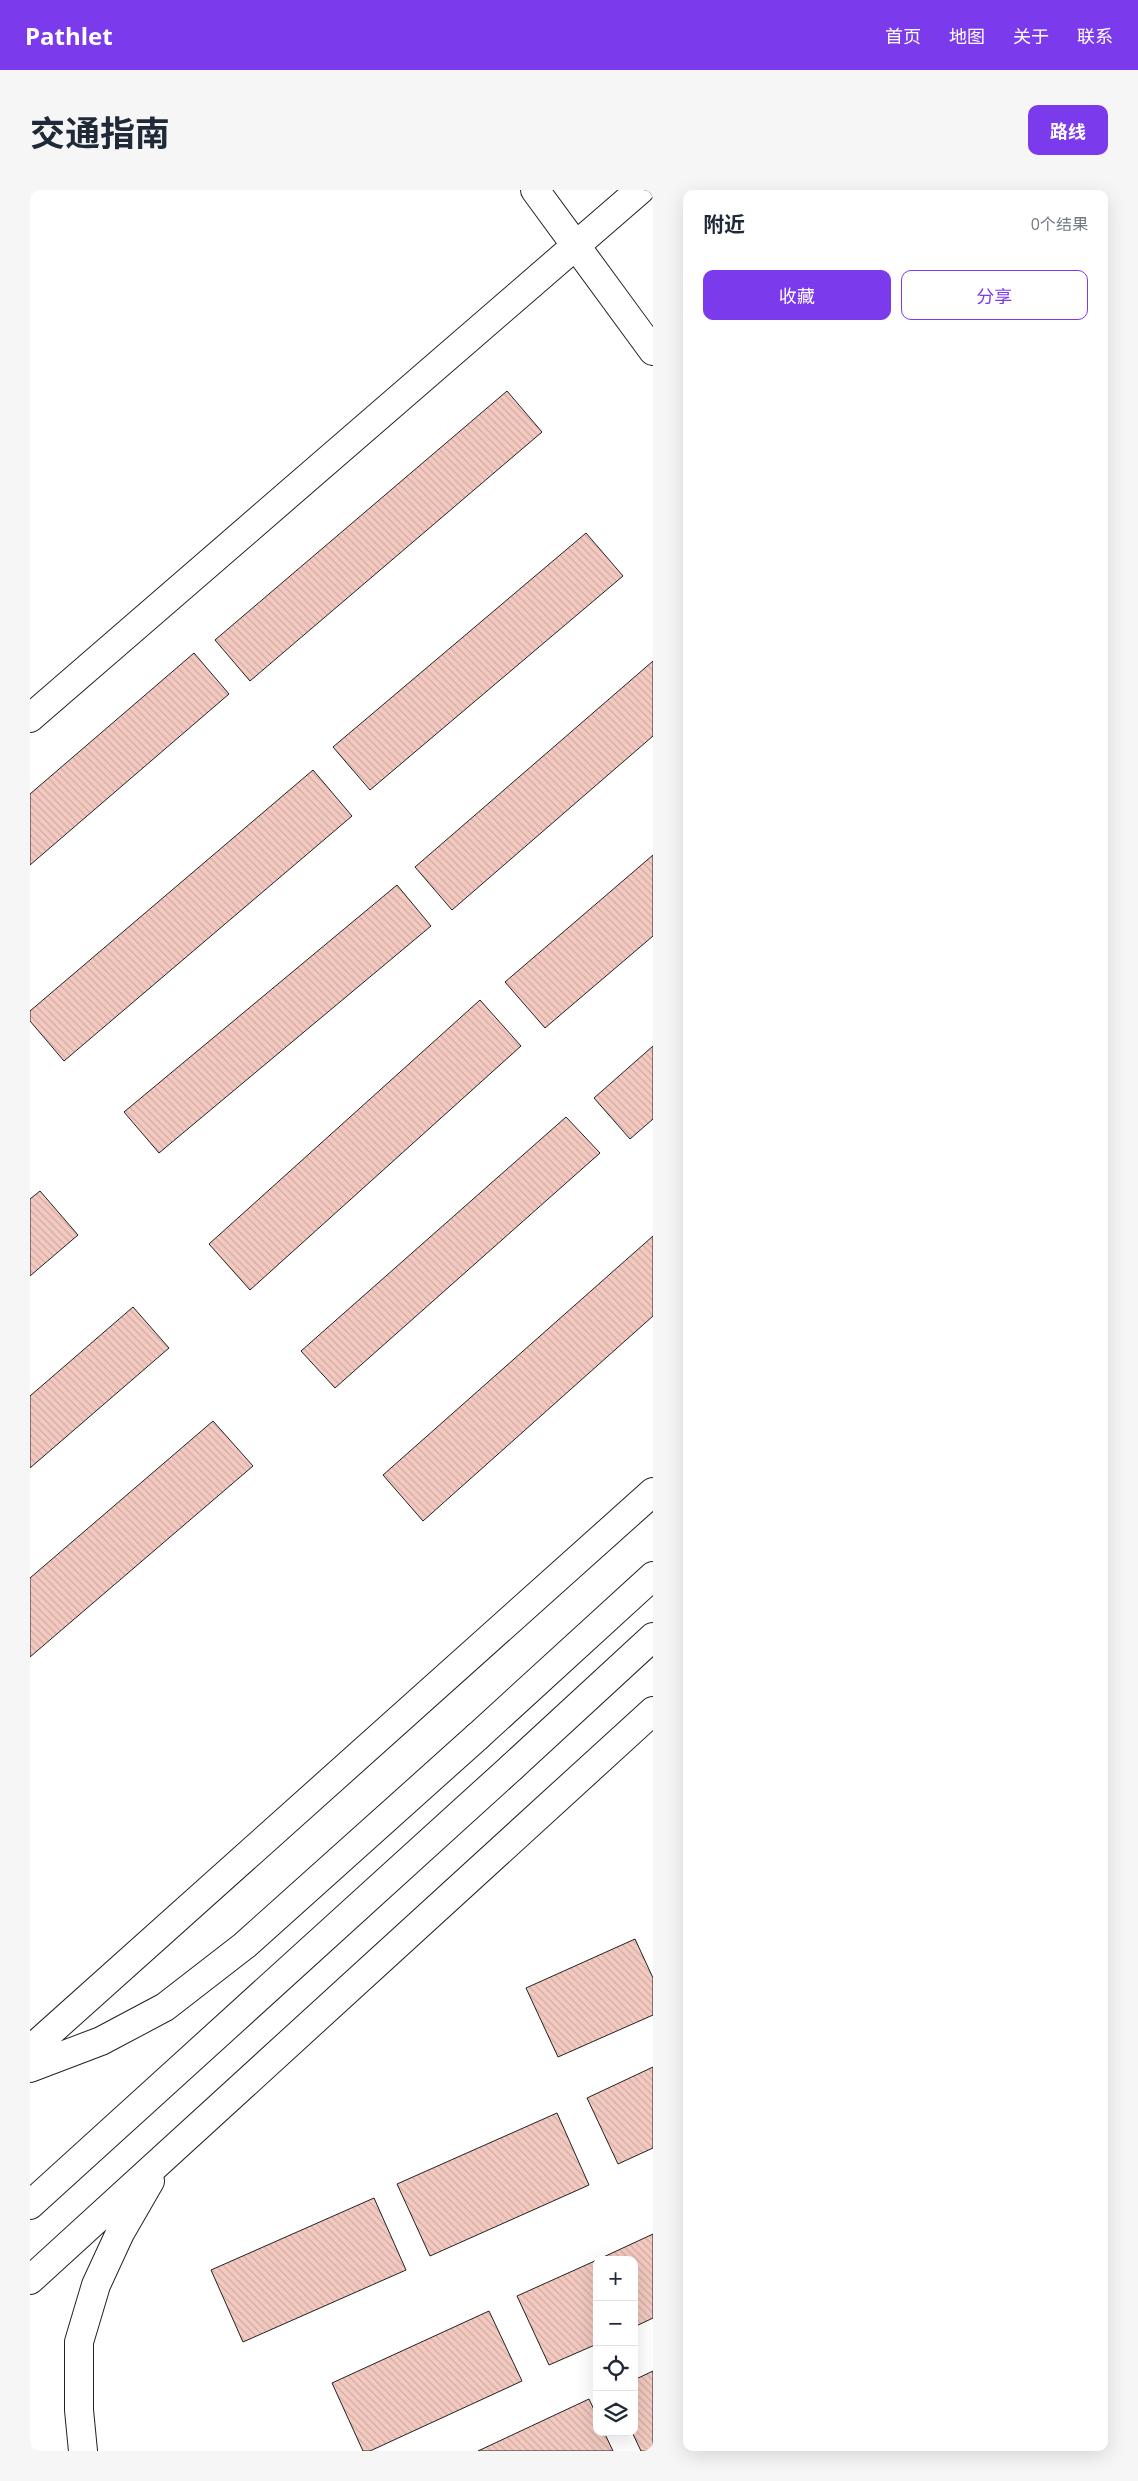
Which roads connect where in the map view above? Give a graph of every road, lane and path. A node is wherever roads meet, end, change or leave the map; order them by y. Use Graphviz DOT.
graph roads {
  1 [pos="534,190"];
  2 [pos="640,190"];
  3 [pos="576,246"];
  4 [pos="653,351"];
  5 [pos="30,718"];
  6 [pos="653,1492"];
  7 [pos="653,1576"];
  8 [pos="653,1637"];
  9 [pos="653,1711"];
  10 [pos="30,2050"];
  11 [pos="30,2068"];
  12 [pos="166,2156"];
  13 [pos="30,2205"];
  14 [pos="30,2280"];
  15 [pos="83,2451"];
  1 -- 3 [label="main road"];
  2 -- 3 [label="main road"];
  3 -- 4 [label="main road"];
  3 -- 5 [label="main road"];
  6 -- 10 [label="main road"];
  7 -- 11 [label="main road"];
  8 -- 13 [label="main road"];
  9 -- 12 [label="main road"];
  12 -- 14 [label="main road"];
  12 -- 15 [label="main road"];
}
